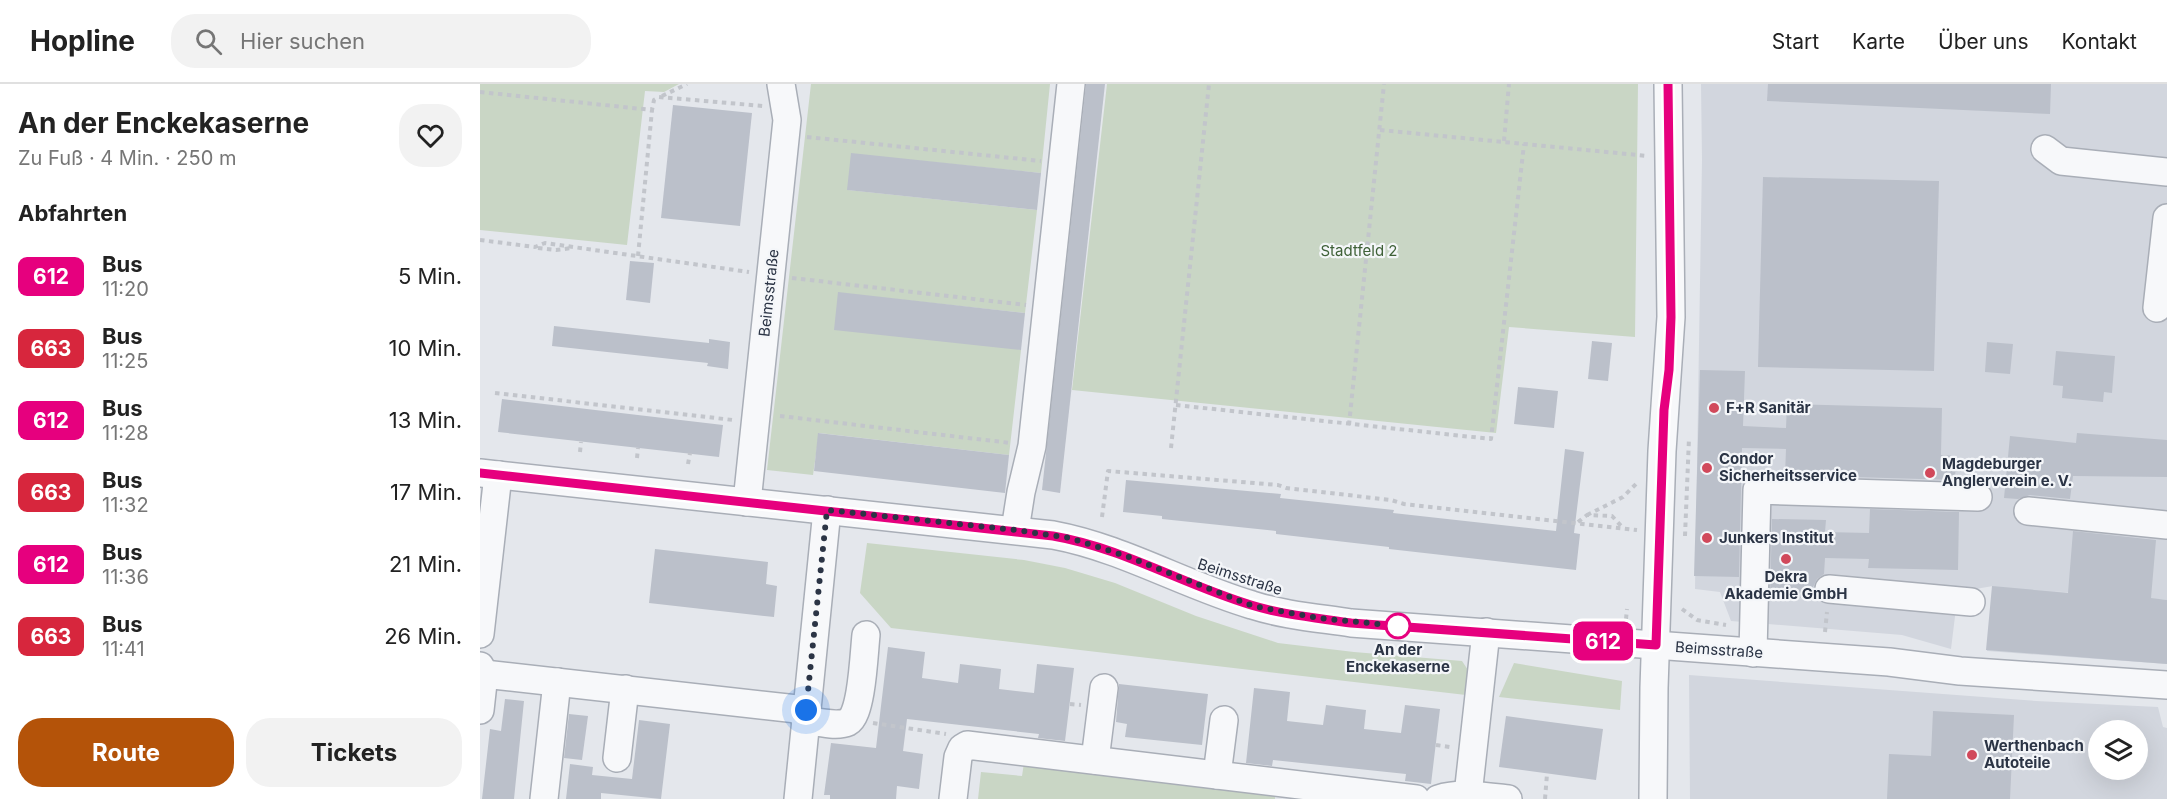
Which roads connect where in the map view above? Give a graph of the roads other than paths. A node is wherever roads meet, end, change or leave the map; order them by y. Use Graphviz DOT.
graph roads {
  1 [pos="1071,84"];
  2 [pos="1668,84"];
  3 [pos="783,96"];
  4 [pos="2045,148"];
  5 [pos="2167,172"];
  6 [pos="2167,218"];
  7 [pos="2157,308"];
  8 [pos="489,474"];
  9 [pos="1978,497"];
  10 [pos="747,502"];
  11 [pos="827,510"];
  12 [pos="2028,511"];
  13 [pos="2167,525"];
  14 [pos="1015,530"];
  15 [pos="1829,589"];
  16 [pos="1971,602"];
  17 [pos="1486,632"];
  18 [pos="480,634"];
  19 [pos="866,635"];
  20 [pos="1656,645"];
  21 [pos="1753,652"];
  22 [pos="482,670"];
  23 [pos="557,682"];
  24 [pos="2167,685"];
  25 [pos="1104,688"];
  26 [pos="625,689"];
  27 [pos="480,710"];
  28 [pos="806,715"];
  29 [pos="1224,720"];
  30 [pos="617,758"];
  31 [pos="1095,760"];
  32 [pos="1217,775"];
  33 [pos="1468,795"];
  34 [pos="544,799"];
  35 [pos="798,799"];
  36 [pos="953,799"];
  37 [pos="1416,799"];
  38 [pos="1438,799"];
  39 [pos="1508,799"];
  40 [pos="1653,799"];
  1 -- 14 [label="street"];
  2 -- 20 [label="street"];
  3 -- 10 [label="street, Beimsstraße"];
  4 -- 5 [label="street"];
  6 -- 7 [label="street"];
  8 -- 10 [label="street, Beimsstraße"];
  8 -- 18 [label="street"];
  9 -- 21 [label="street"];
  10 -- 11 [label="street, Beimsstraße"];
  11 -- 14 [label="street, Beimsstraße"];
  11 -- 28 [label="street"];
  12 -- 13 [label="street"];
  14 -- 17 [label="street, Beimsstraße"];
  15 -- 16 [label="street"];
  17 -- 20 [label="street, Beimsstraße"];
  17 -- 33 [label="street"];
  19 -- 28 [label="street"];
  20 -- 21 [label="street, Beimsstraße"];
  20 -- 40 [label="street"];
  21 -- 24 [label="street, Beimsstraße"];
  22 -- 23 [label="street"];
  22 -- 27 [label="street"];
  23 -- 26 [label="street"];
  23 -- 34 [label="street"];
  25 -- 31 [label="street"];
  26 -- 28 [label="street"];
  26 -- 30 [label="street"];
  28 -- 35 [label="street"];
  29 -- 32 [label="street"];
  31 -- 32 [label="street"];
  31 -- 36 [label="street"];
  32 -- 37 [label="street"];
  33 -- 38 [label="street"];
  33 -- 39 [label="street"];
}
